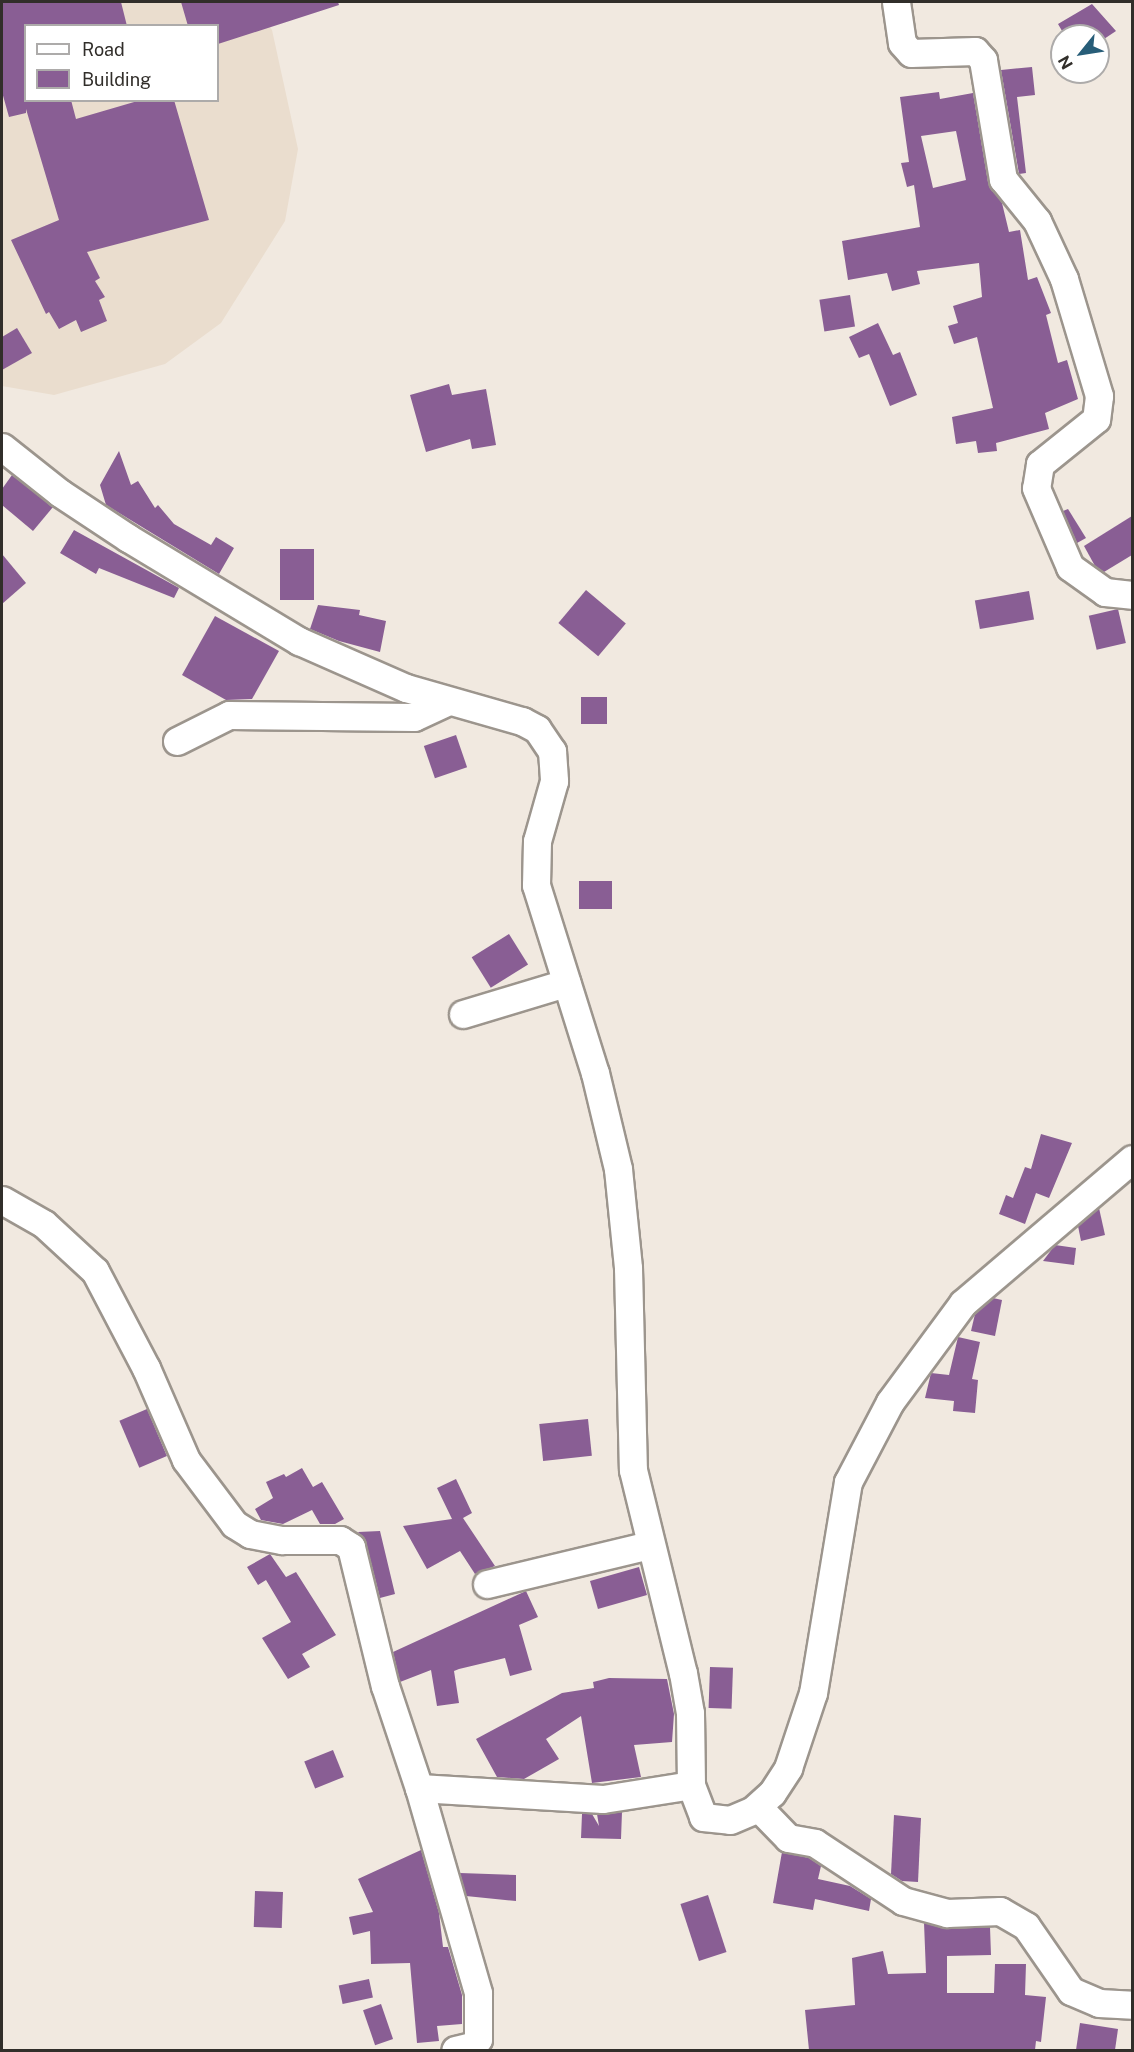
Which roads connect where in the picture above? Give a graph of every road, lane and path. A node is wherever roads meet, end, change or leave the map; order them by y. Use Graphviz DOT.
graph roads {
  1 [pos="896,2"];
  2 [pos="2,447"];
  3 [pos="1132,595"];
  4 [pos="448,701"];
  5 [pos="177,741"];
  6 [pos="566,983"];
  7 [pos="463,1014"];
  8 [pos="1132,1159"];
  9 [pos="2,1200"];
  10 [pos="649,1545"];
  11 [pos="487,1584"];
  12 [pos="691,1785"];
  13 [pos="419,1788"];
  14 [pos="758,1806"];
  15 [pos="1132,2005"];
  16 [pos="455,2050"];
  1 -- 3 [label="street"];
  2 -- 4 [label="street"];
  4 -- 5 [label="street"];
  4 -- 6 [label="street"];
  6 -- 7 [label="street"];
  6 -- 10 [label="street"];
  8 -- 14 [label="street"];
  9 -- 13 [label="street"];
  10 -- 11 [label="street"];
  10 -- 12 [label="street"];
  12 -- 13 [label="street"];
  12 -- 14 [label="street"];
  13 -- 16 [label="street"];
  14 -- 15 [label="street"];
}
